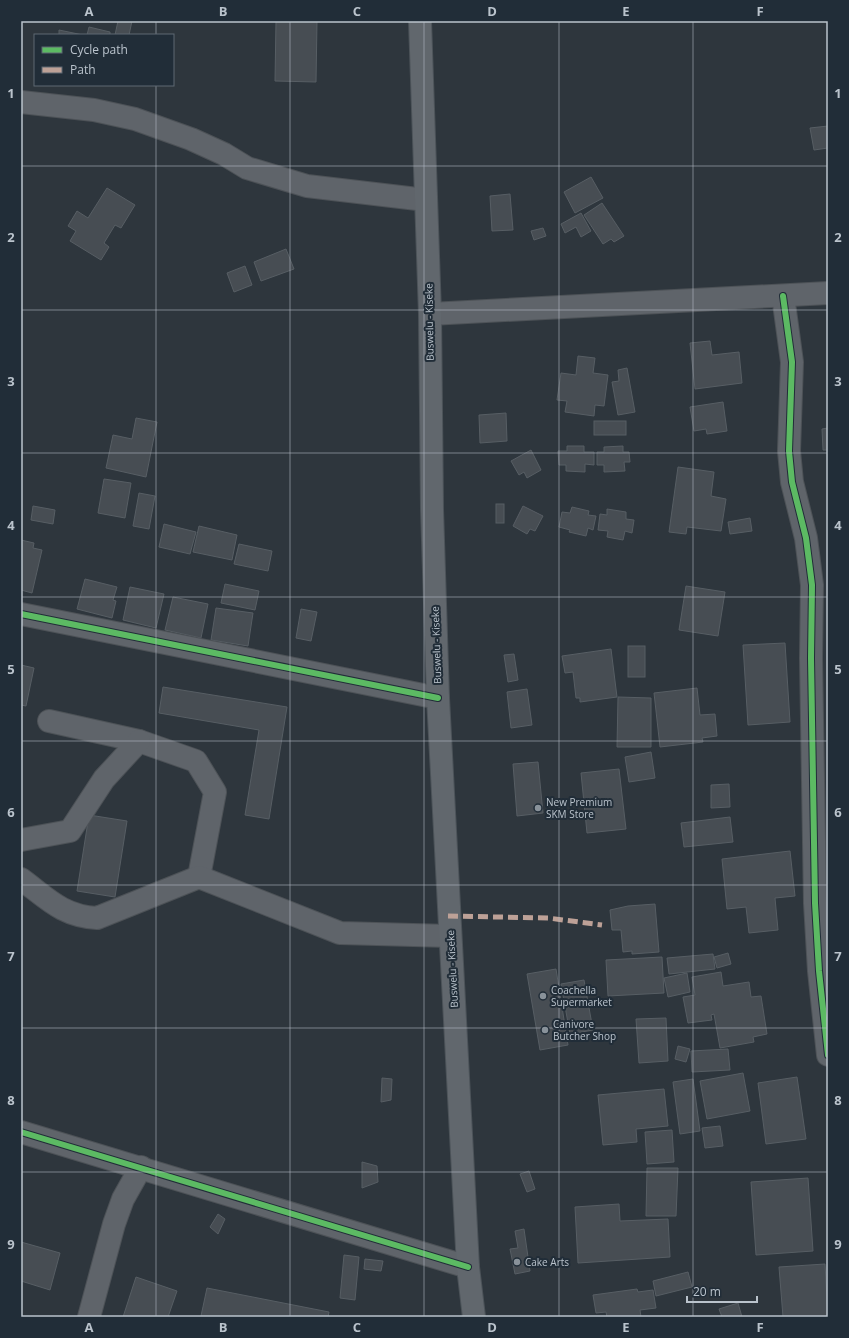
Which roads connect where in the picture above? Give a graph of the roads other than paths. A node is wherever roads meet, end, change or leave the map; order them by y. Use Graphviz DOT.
graph roads {
  1 [pos="420,21"];
  2 [pos="21,102"];
  3 [pos="426,200"];
  4 [pos="828,293"];
  5 [pos="783,296"];
  6 [pos="430,314"];
  7 [pos="820,585"];
  8 [pos="21,614"];
  9 [pos="438,698"];
  10 [pos="49,721"];
  11 [pos="139,741"];
  12 [pos="21,840"];
  13 [pos="199,877"];
  14 [pos="21,878"];
  15 [pos="450,936"];
  16 [pos="828,1055"];
  17 [pos="21,1132"];
  18 [pos="141,1167"];
  19 [pos="468,1266"];
  20 [pos="89,1317"];
  21 [pos="474,1317"];
  1 -- 3 [label="main road, Buswelu - Kiseke"];
  2 -- 3 [label="street"];
  3 -- 6 [label="main road, Buswelu - Kiseke"];
  4 -- 5 [label="street"];
  5 -- 6 [label="street"];
  5 -- 7 [label="street"];
  6 -- 9 [label="main road, Buswelu - Kiseke"];
  7 -- 16 [label="street"];
  8 -- 9 [label="street"];
  9 -- 15 [label="main road, Buswelu - Kiseke"];
  10 -- 11 [label="street"];
  11 -- 12 [label="street"];
  11 -- 13 [label="street"];
  13 -- 14 [label="street"];
  13 -- 15 [label="street"];
  15 -- 19 [label="main road, Buswelu - Kiseke"];
  17 -- 18 [label="street"];
  18 -- 19 [label="street"];
  18 -- 20 [label="street"];
  19 -- 21 [label="main road, Buswelu - Kiseke"];
}
